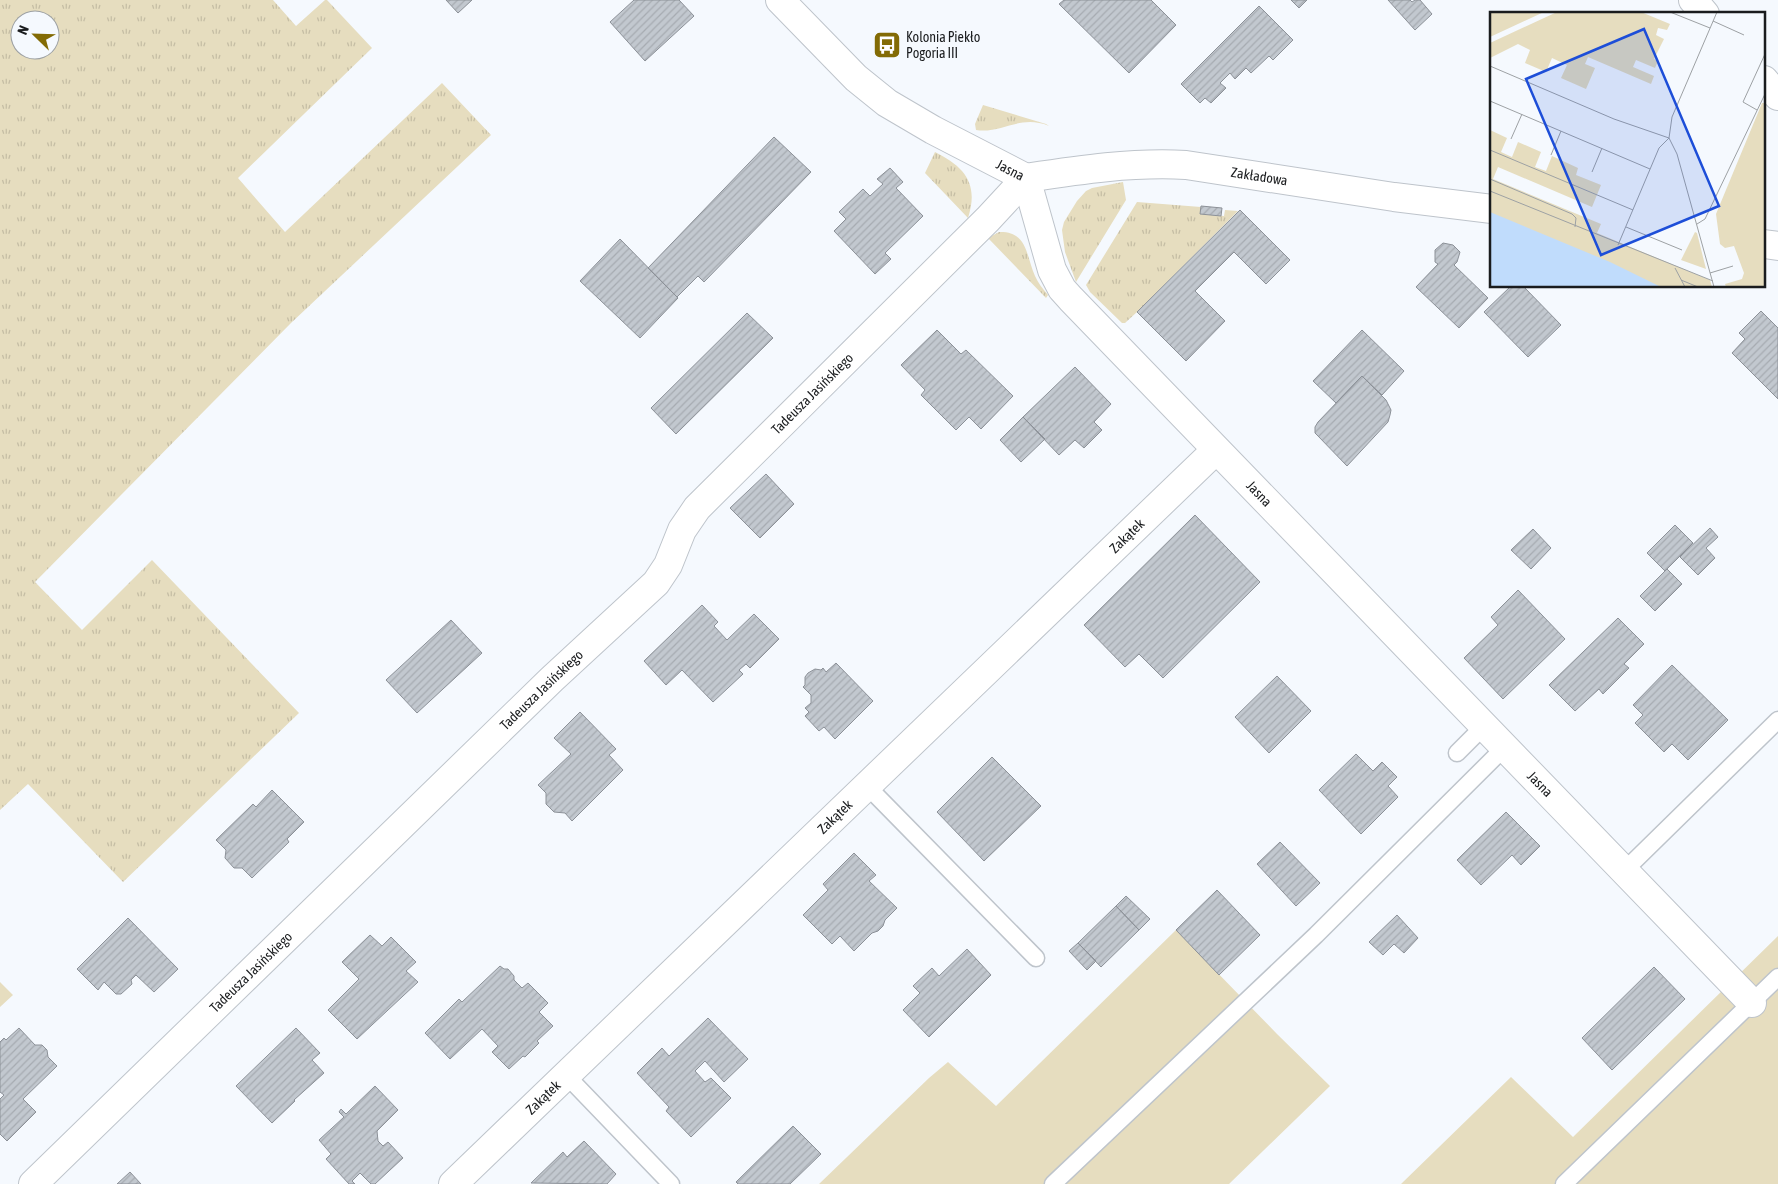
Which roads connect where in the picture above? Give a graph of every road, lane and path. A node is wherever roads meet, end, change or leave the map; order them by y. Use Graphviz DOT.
graph roads {
  1 [pos="780,0"];
  2 [pos="1693,0"];
  3 [pos="1703,12"];
  4 [pos="1766,82"];
  5 [pos="1778,96"];
  6 [pos="1026,178"];
  7 [pos="1490,210"];
  8 [pos="1216,450"];
  9 [pos="1778,720"];
  10 [pos="1484,726"];
  11 [pos="1505,747"];
  12 [pos="1457,753"];
  13 [pos="866,786"];
  14 [pos="1624,870"];
  15 [pos="1036,958"];
  16 [pos="1778,977"];
  17 [pos="1752,1003"];
  18 [pos="566,1075"];
  19 [pos="33,1184"];
  20 [pos="454,1184"];
  21 [pos="671,1184"];
  22 [pos="1053,1184"];
  23 [pos="1564,1184"];
  1 -- 6 [label="street, Jasna"];
  2 -- 3 [label="street"];
  4 -- 5 [label="street"];
  6 -- 7 [label="street, Zakładowa"];
  6 -- 8 [label="street, Jasna"];
  6 -- 19 [label="street, Tadeusza Jasińskiego"];
  8 -- 10 [label="street, Jasna"];
  8 -- 13 [label="street, Zakątek"];
  9 -- 14 [label="lane"];
  10 -- 11 [label="street, Jasna"];
  10 -- 12 [label="lane"];
  11 -- 14 [label="street, Jasna"];
  11 -- 22 [label="lane"];
  13 -- 15 [label="lane"];
  13 -- 18 [label="street, Zakątek"];
  14 -- 17 [label="street, Jasna"];
  16 -- 17 [label="lane"];
  17 -- 23 [label="lane"];
  18 -- 20 [label="street, Zakątek"];
  18 -- 21 [label="lane"];
}
